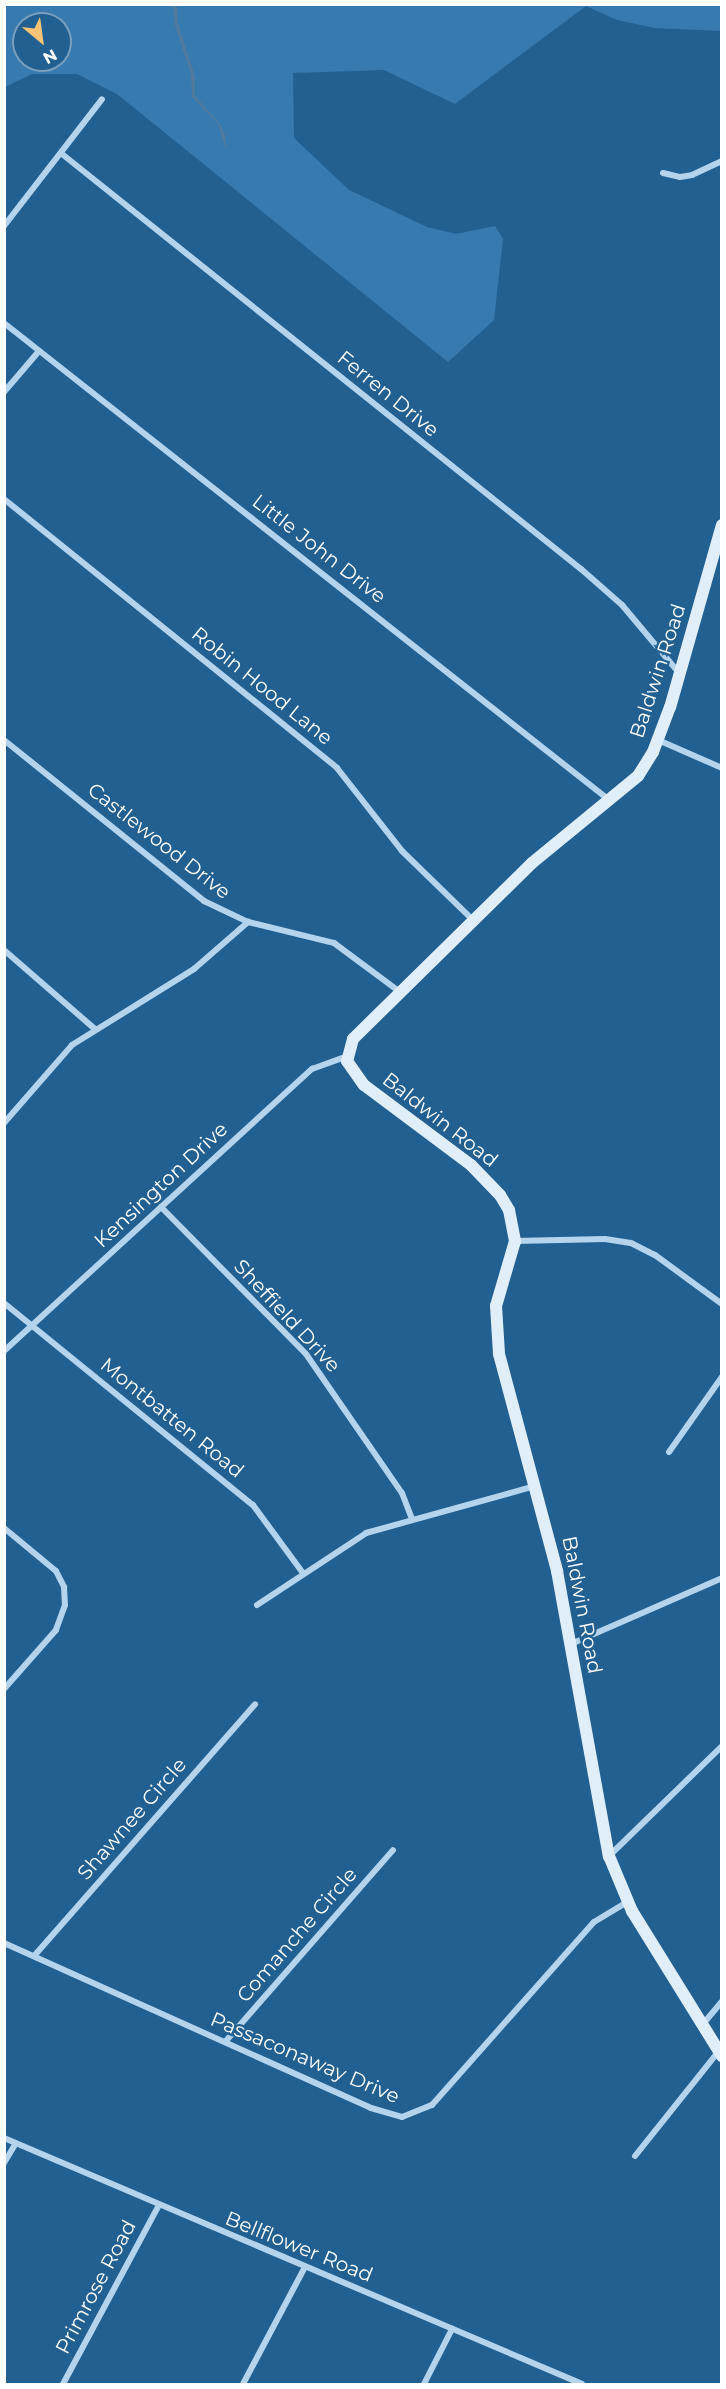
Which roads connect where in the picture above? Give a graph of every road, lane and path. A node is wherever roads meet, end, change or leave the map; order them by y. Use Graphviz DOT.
graph roads {
  1 [pos="102,99"];
  2 [pos="62,154"];
  3 [pos="722,161"];
  4 [pos="663,173"];
  5 [pos="4,226"];
  6 [pos="4,323"];
  7 [pos="39,351"];
  8 [pos="4,393"];
  9 [pos="4,499"];
  10 [pos="722,525"];
  11 [pos="680,674"];
  12 [pos="4,740"];
  13 [pos="658,740"];
  14 [pos="722,768"];
  15 [pos="611,802"];
  16 [pos="248,922"];
  17 [pos="475,922"];
  18 [pos="4,950"];
  19 [pos="400,993"];
  20 [pos="95,1029"];
  21 [pos="347,1056"];
  22 [pos="4,1123"];
  23 [pos="161,1207"];
  24 [pos="515,1241"];
  25 [pos="4,1303"];
  26 [pos="722,1304"];
  27 [pos="33,1325"];
  28 [pos="4,1351"];
  29 [pos="722,1377"];
  30 [pos="669,1452"];
  31 [pos="535,1486"];
  32 [pos="412,1519"];
  33 [pos="4,1528"];
  34 [pos="303,1573"];
  35 [pos="722,1578"];
  36 [pos="257,1605"];
  37 [pos="571,1644"];
  38 [pos="4,1689"];
  39 [pos="255,1704"];
  40 [pos="722,1746"];
  41 [pos="393,1850"];
  42 [pos="609,1856"];
  43 [pos="627,1902"];
  44 [pos="4,1943"];
  45 [pos="34,1956"];
  46 [pos="722,2001"];
  47 [pos="701,2027"];
  48 [pos="225,2042"];
  49 [pos="720,2054"];
  50 [pos="4,2138"];
  51 [pos="16,2143"];
  52 [pos="635,2156"];
  53 [pos="4,2163"];
  54 [pos="159,2205"];
  55 [pos="305,2267"];
  56 [pos="452,2329"];
  57 [pos="63,2385"];
  58 [pos="243,2385"];
  59 [pos="424,2385"];
  60 [pos="582,2385"];
  1 -- 2 [label="street"];
  2 -- 5 [label="street"];
  2 -- 11 [label="street, Ferren Drive"];
  3 -- 4 [label="street"];
  6 -- 7 [label="street, Little John Drive"];
  7 -- 8 [label="street"];
  7 -- 15 [label="street, Little John Drive"];
  9 -- 17 [label="street, Robin Hood Lane"];
  10 -- 11 [label="street, Baldwin Road"];
  11 -- 13 [label="street, Baldwin Road"];
  12 -- 16 [label="street, Castlewood Drive"];
  13 -- 14 [label="street"];
  13 -- 15 [label="street, Baldwin Road"];
  15 -- 17 [label="street, Baldwin Road"];
  16 -- 19 [label="street, Castlewood Drive"];
  16 -- 20 [label="street"];
  17 -- 19 [label="street, Baldwin Road"];
  18 -- 20 [label="street"];
  19 -- 21 [label="street, Baldwin Road"];
  20 -- 22 [label="street"];
  21 -- 23 [label="street, Kensington Drive"];
  21 -- 24 [label="street, Baldwin Road"];
  23 -- 27 [label="street, Kensington Drive"];
  23 -- 32 [label="street, Sheffield Drive"];
  24 -- 26 [label="street"];
  24 -- 31 [label="street, Baldwin Road"];
  25 -- 27 [label="street, Montbatten Road"];
  27 -- 28 [label="street, Kensington Drive"];
  27 -- 34 [label="street, Montbatten Road"];
  29 -- 30 [label="street"];
  31 -- 32 [label="street"];
  31 -- 37 [label="street, Baldwin Road"];
  32 -- 34 [label="street"];
  33 -- 38 [label="street"];
  34 -- 36 [label="street"];
  35 -- 37 [label="street"];
  37 -- 42 [label="street, Baldwin Road"];
  39 -- 45 [label="street, Shawnee Circle"];
  40 -- 42 [label="street"];
  41 -- 48 [label="street, Comanche Circle"];
  42 -- 43 [label="street, Baldwin Road"];
  43 -- 47 [label="street, Baldwin Road"];
  43 -- 48 [label="street, Passaconaway Drive"];
  44 -- 45 [label="street, Passaconaway Drive"];
  45 -- 48 [label="street, Passaconaway Drive"];
  46 -- 47 [label="street"];
  47 -- 49 [label="street, Baldwin Road"];
  49 -- 52 [label="street"];
  50 -- 51 [label="street, Bellflower Road"];
  51 -- 53 [label="street"];
  51 -- 54 [label="street, Bellflower Road"];
  54 -- 55 [label="street, Bellflower Road"];
  54 -- 57 [label="street, Primrose Road"];
  55 -- 56 [label="street, Bellflower Road"];
  55 -- 58 [label="street"];
  56 -- 59 [label="street"];
  56 -- 60 [label="street, Bellflower Road"];
}
